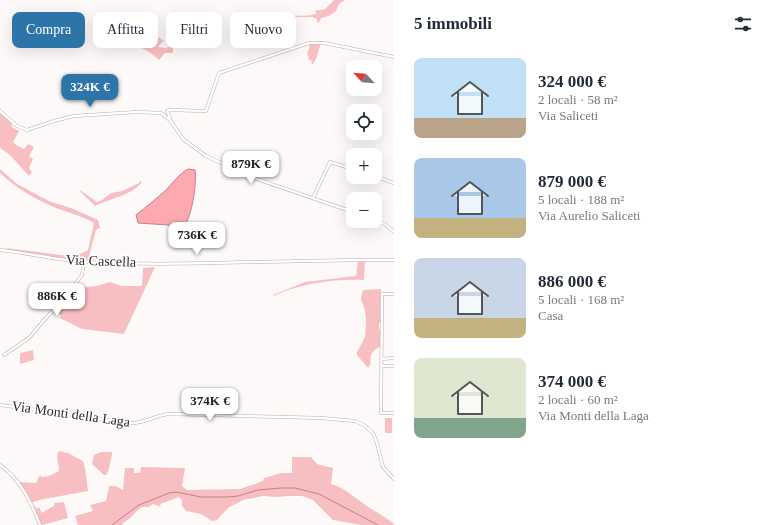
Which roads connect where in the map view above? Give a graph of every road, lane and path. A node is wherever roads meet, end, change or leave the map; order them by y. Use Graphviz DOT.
graph roads {
  1 [pos="394,57"];
  2 [pos="0,111"];
  3 [pos="171,122"];
  4 [pos="346,167"];
  5 [pos="382,179"];
  6 [pos="394,183"];
  7 [pos="313,198"];
  8 [pos="346,210"];
  9 [pos="382,223"];
  10 [pos="394,232"];
  11 [pos="0,250"];
  12 [pos="394,260"];
  13 [pos="84,262"];
  14 [pos="394,294"];
  15 [pos="4,355"];
  16 [pos="381,358"];
  17 [pos="394,358"];
  18 [pos="381,366"];
  19 [pos="394,366"];
  20 [pos="0,405"];
  21 [pos="394,413"];
  22 [pos="0,465"];
  23 [pos="394,479"];
  24 [pos="40,525"];
  1 -- 3 [label="street"];
  2 -- 3 [label="street"];
  3 -- 7 [label="street"];
  4 -- 7 [label="street"];
  5 -- 6 [label="street"];
  7 -- 8 [label="street"];
  9 -- 10 [label="street"];
  11 -- 13 [label="street, Via Cascella"];
  12 -- 13 [label="street, Via Cascella"];
  13 -- 15 [label="street"];
  14 -- 16 [label="street"];
  16 -- 17 [label="street"];
  16 -- 18 [label="street"];
  18 -- 19 [label="street"];
  18 -- 21 [label="street"];
  20 -- 23 [label="street, Via Monti della Laga"];
  22 -- 24 [label="street"];
}
